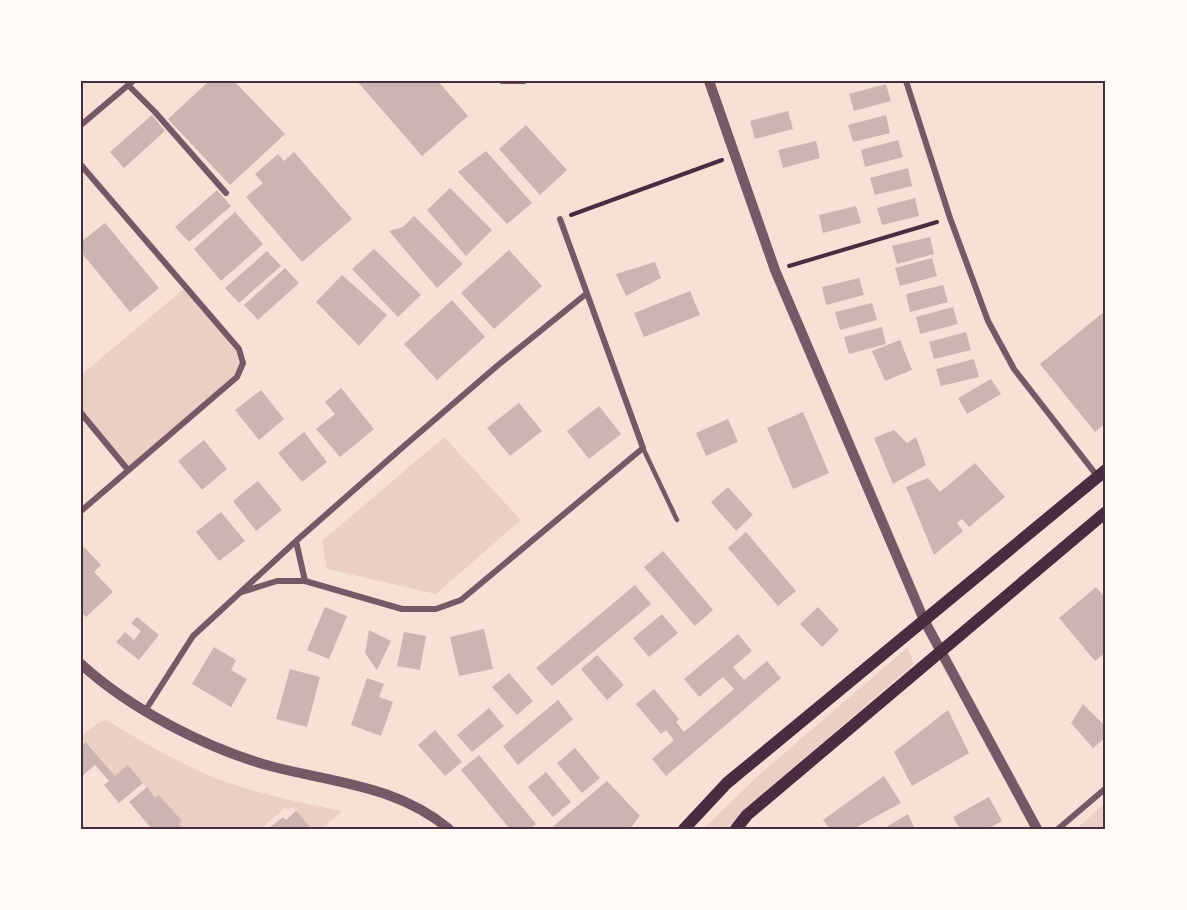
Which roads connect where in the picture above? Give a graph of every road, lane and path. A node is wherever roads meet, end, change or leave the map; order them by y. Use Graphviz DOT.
graph roads {
  1 [pos="502,81"];
  2 [pos="524,81"];
  3 [pos="709,81"];
  4 [pos="906,81"];
  5 [pos="131,83"];
  6 [pos="81,126"];
  7 [pos="734,155"];
  8 [pos="81,165"];
  9 [pos="226,193"];
  10 [pos="950,218"];
  11 [pos="560,219"];
  12 [pos="775,270"];
  13 [pos="586,294"];
  14 [pos="81,413"];
  15 [pos="643,448"];
  16 [pos="128,470"];
  17 [pos="1102,473"];
  18 [pos="81,511"];
  19 [pos="1106,512"];
  20 [pos="677,520"];
  21 [pos="296,541"];
  22 [pos="305,581"];
  23 [pos="242,592"];
  24 [pos="924,620"];
  25 [pos="941,650"];
  26 [pos="81,664"];
  27 [pos="146,711"];
  28 [pos="1106,788"];
  29 [pos="449,829"];
  30 [pos="684,829"];
  31 [pos="736,829"];
  32 [pos="1037,829"];
  33 [pos="1058,829"];
  1 -- 2 [label="street"];
  3 -- 7 [label="street"];
  4 -- 10 [label="street"];
  5 -- 6 [label="street"];
  5 -- 9 [label="street"];
  7 -- 11 [label="path"];
  7 -- 12 [label="street"];
  8 -- 16 [label="street"];
  10 -- 12 [label="path"];
  10 -- 17 [label="street"];
  11 -- 13 [label="street"];
  12 -- 24 [label="street"];
  13 -- 15 [label="street"];
  13 -- 21 [label="street"];
  14 -- 16 [label="street"];
  15 -- 20 [label="lane"];
  15 -- 22 [label="street"];
  16 -- 18 [label="street"];
  17 -- 24 [label="main road"];
  19 -- 25 [label="main road"];
  21 -- 22 [label="street"];
  21 -- 23 [label="street"];
  22 -- 23 [label="street"];
  23 -- 27 [label="street"];
  24 -- 25 [label="street"];
  24 -- 30 [label="main road"];
  25 -- 31 [label="main road"];
  25 -- 32 [label="street"];
  26 -- 27 [label="street"];
  27 -- 29 [label="street"];
  28 -- 33 [label="street"];
}
